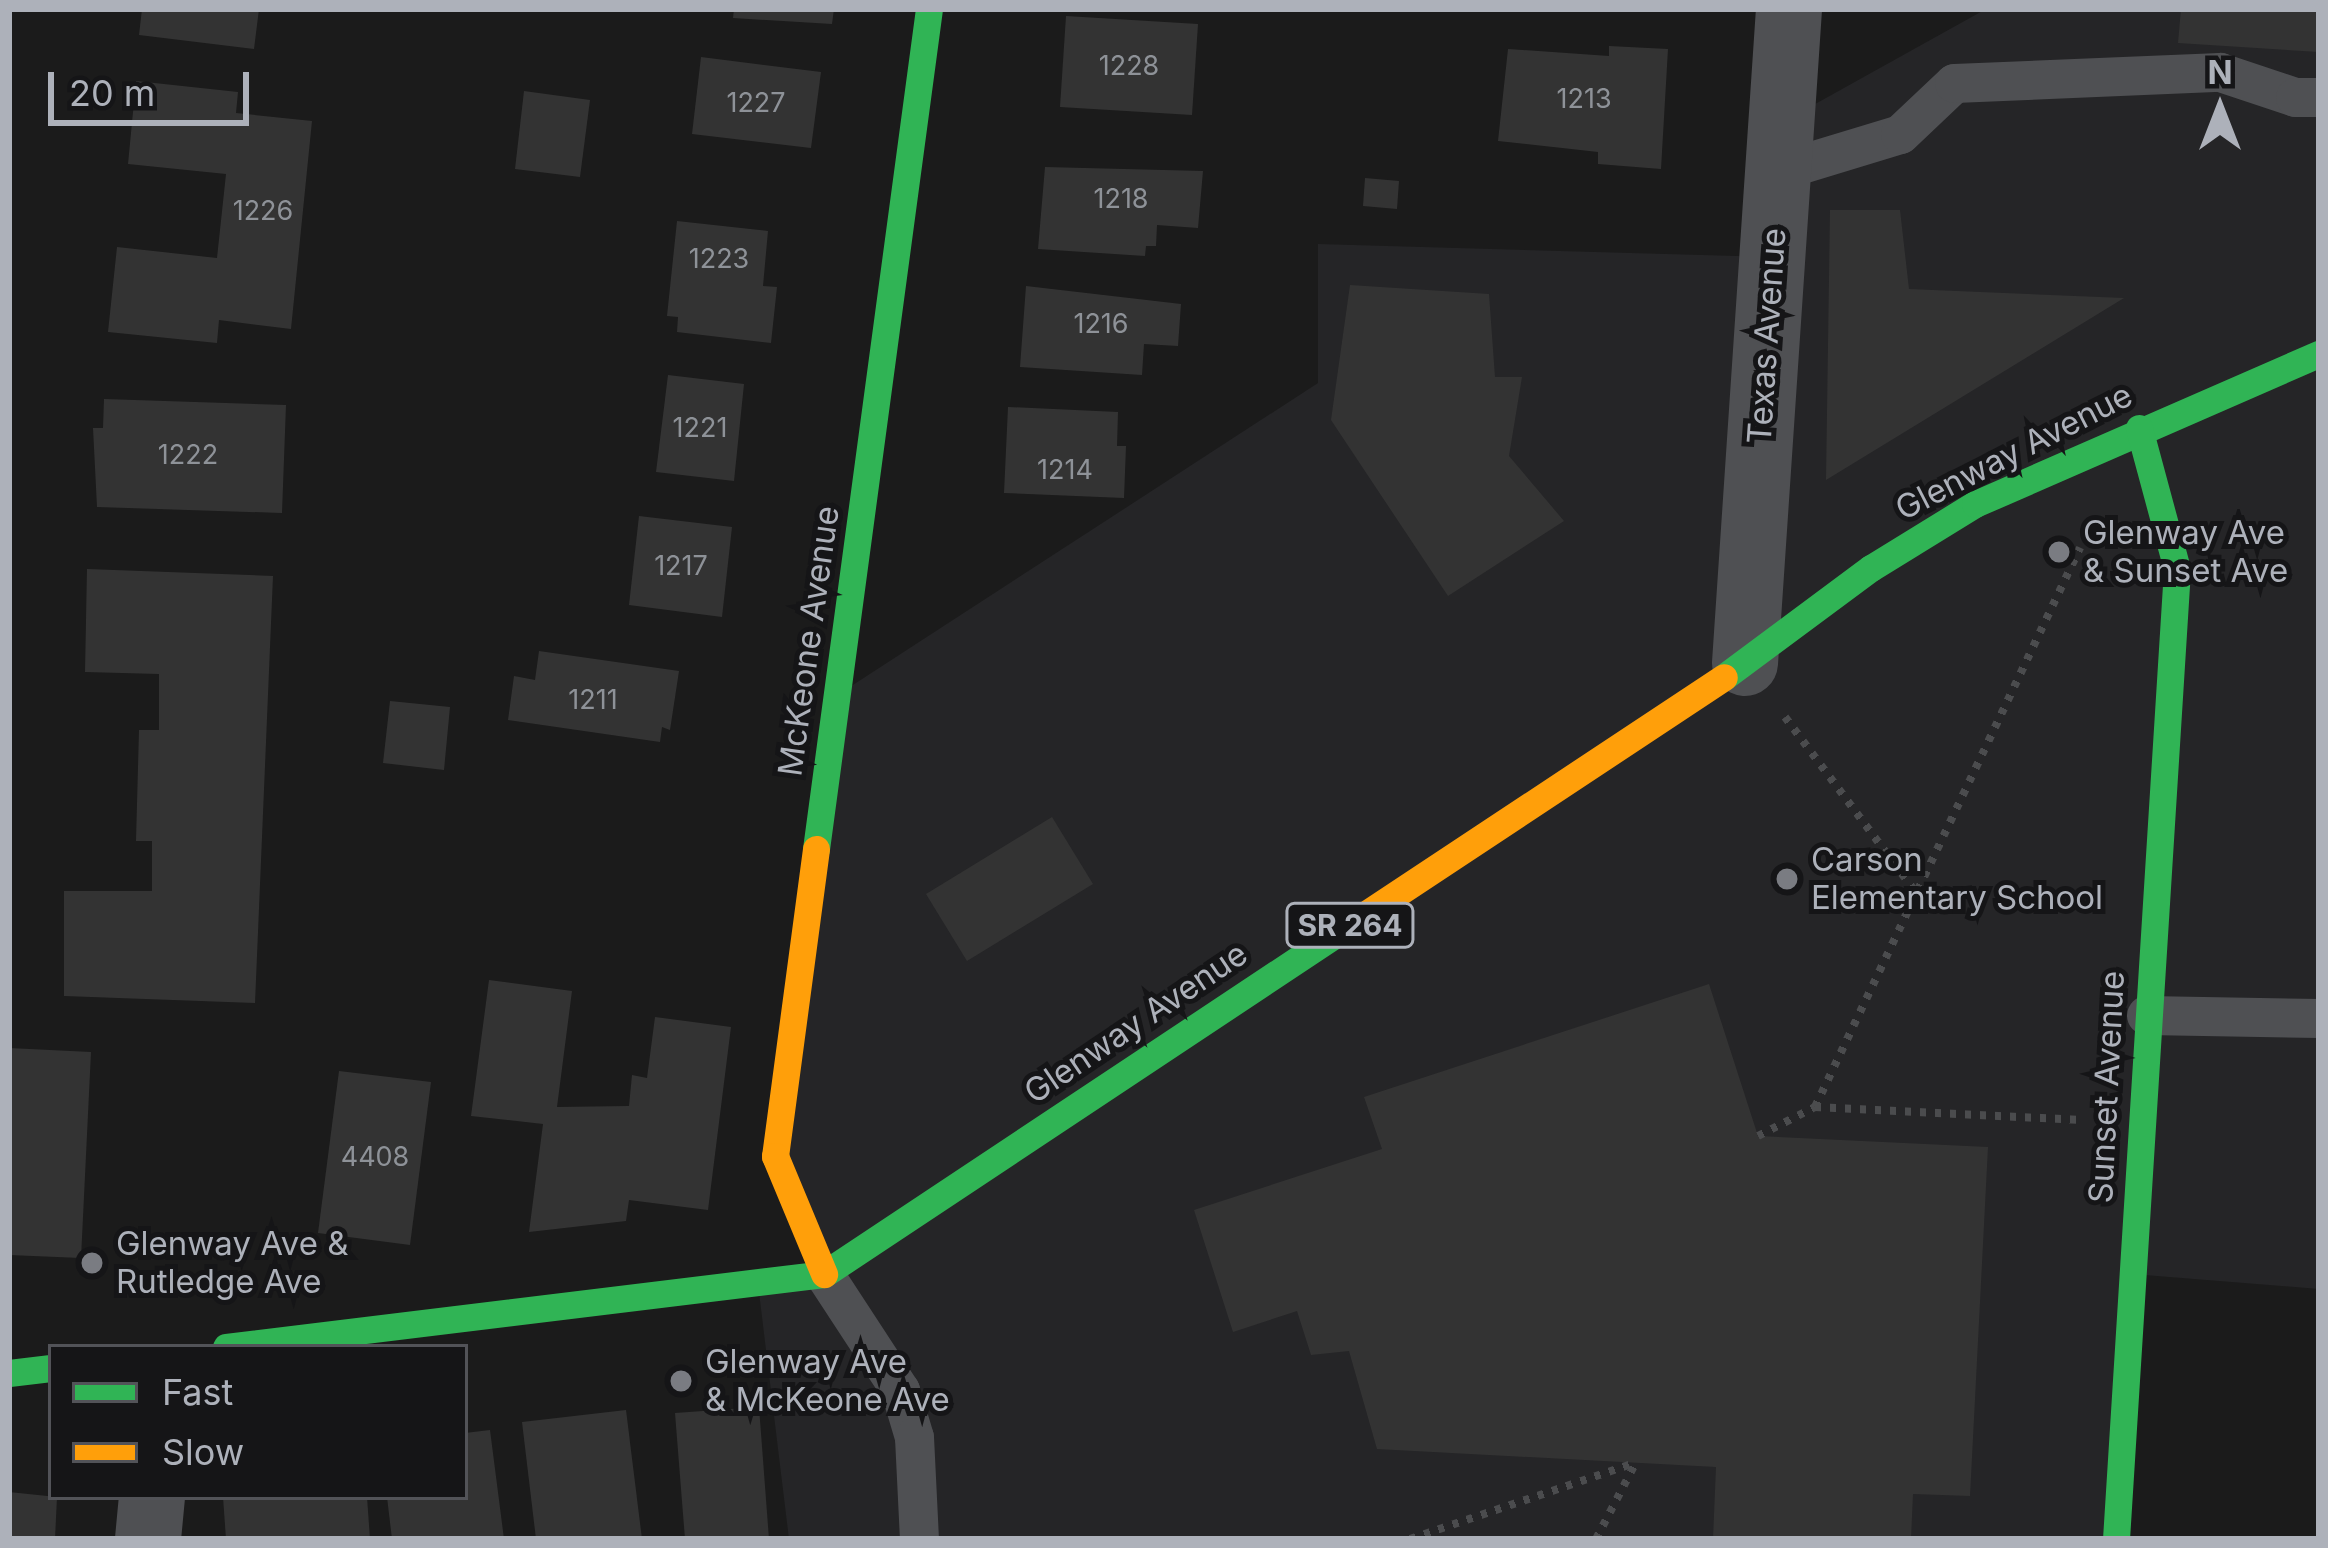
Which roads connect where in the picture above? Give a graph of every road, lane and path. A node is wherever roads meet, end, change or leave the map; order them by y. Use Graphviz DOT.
graph roads {
  1 [pos="929,9"];
  2 [pos="1789,9"];
  3 [pos="2319,97"];
  4 [pos="1778,171"];
  5 [pos="2319,354"];
  6 [pos="2139,428"];
  7 [pos="2080,548"];
  8 [pos="1745,663"];
  9 [pos="1917,894"];
  10 [pos="2146,1015"];
  11 [pos="2319,1018"];
  12 [pos="1815,1107"];
  13 [pos="2141,1124"];
  14 [pos="1758,1136"];
  15 [pos="824,1274"];
  16 [pos="251,1344"];
  17 [pos="48,1368"];
  18 [pos="9,1373"];
  19 [pos="152,1500"];
  20 [pos="148,1539"];
  21 [pos="920,1539"];
  22 [pos="1410,1539"];
  23 [pos="1596,1539"];
  24 [pos="2116,1539"];
  1 -- 15 [label="main road, McKeone Avenue"];
  2 -- 4 [label="street, Texas Avenue"];
  3 -- 4 [label="lane"];
  4 -- 8 [label="street, Texas Avenue"];
  5 -- 6 [label="main road, Glenway Avenue / SR 264"];
  6 -- 8 [label="main road, Glenway Avenue / SR 264"];
  6 -- 10 [label="main road, Sunset Avenue"];
  7 -- 9 [label="path"];
  8 -- 9 [label="path"];
  8 -- 15 [label="main road, Glenway Avenue / SR 264"];
  9 -- 12 [label="path"];
  10 -- 11 [label="lane"];
  10 -- 13 [label="main road, Sunset Avenue"];
  12 -- 13 [label="path"];
  12 -- 14 [label="path"];
  13 -- 24 [label="main road, Sunset Avenue"];
  15 -- 16 [label="main road, Glenway Avenue / SR 264"];
  15 -- 21 [label="lane"];
  17 -- 18 [label="main road"];
  19 -- 20 [label="street"];
  22 -- 23 [label="path"];
}
